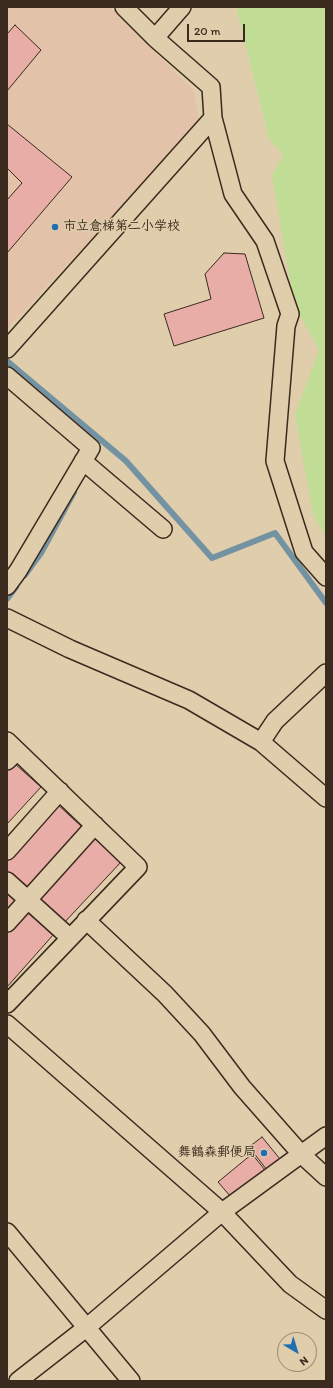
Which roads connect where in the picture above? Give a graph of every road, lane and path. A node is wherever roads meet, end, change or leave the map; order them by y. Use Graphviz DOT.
graph roads {
  1 [pos="124,7"];
  2 [pos="182,7"];
  3 [pos="155,38"];
  4 [pos="214,118"];
  5 [pos="7,349"];
  6 [pos="7,376"];
  7 [pos="83,461"];
  8 [pos="163,529"];
  9 [pos="326,577"];
  10 [pos="7,586"];
  11 [pos="7,618"];
  12 [pos="326,674"];
  13 [pos="261,742"];
  14 [pos="10,751"];
  15 [pos="60,791"];
  16 [pos="326,798"];
  17 [pos="95,825"];
  18 [pos="7,851"];
  19 [pos="7,881"];
  20 [pos="28,900"];
  21 [pos="86,920"];
  22 [pos="7,923"];
  23 [pos="69,937"];
  24 [pos="7,1004"];
  25 [pos="7,1024"];
  26 [pos="326,1136"];
  27 [pos="301,1154"];
  28 [pos="326,1176"];
  29 [pos="222,1212"];
  30 [pos="7,1232"];
  31 [pos="326,1310"];
  32 [pos="86,1328"];
  33 [pos="18,1381"];
  34 [pos="131,1381"];
  1 -- 3 [label="street"];
  2 -- 3 [label="street"];
  3 -- 4 [label="street"];
  4 -- 5 [label="street"];
  4 -- 9 [label="street"];
  6 -- 7 [label="street"];
  7 -- 8 [label="street"];
  7 -- 10 [label="street"];
  11 -- 13 [label="street"];
  12 -- 13 [label="street"];
  13 -- 16 [label="street"];
  14 -- 15 [label="street"];
  15 -- 17 [label="street"];
  15 -- 18 [label="street"];
  17 -- 20 [label="street"];
  17 -- 21 [label="street"];
  19 -- 20 [label="street"];
  20 -- 22 [label="street"];
  20 -- 23 [label="street"];
  21 -- 23 [label="street"];
  21 -- 27 [label="street"];
  23 -- 24 [label="street"];
  25 -- 29 [label="street"];
  26 -- 27 [label="street"];
  27 -- 28 [label="street"];
  27 -- 29 [label="street"];
  29 -- 31 [label="street"];
  29 -- 32 [label="street"];
  30 -- 32 [label="street"];
  32 -- 33 [label="street"];
  32 -- 34 [label="street"];
}
